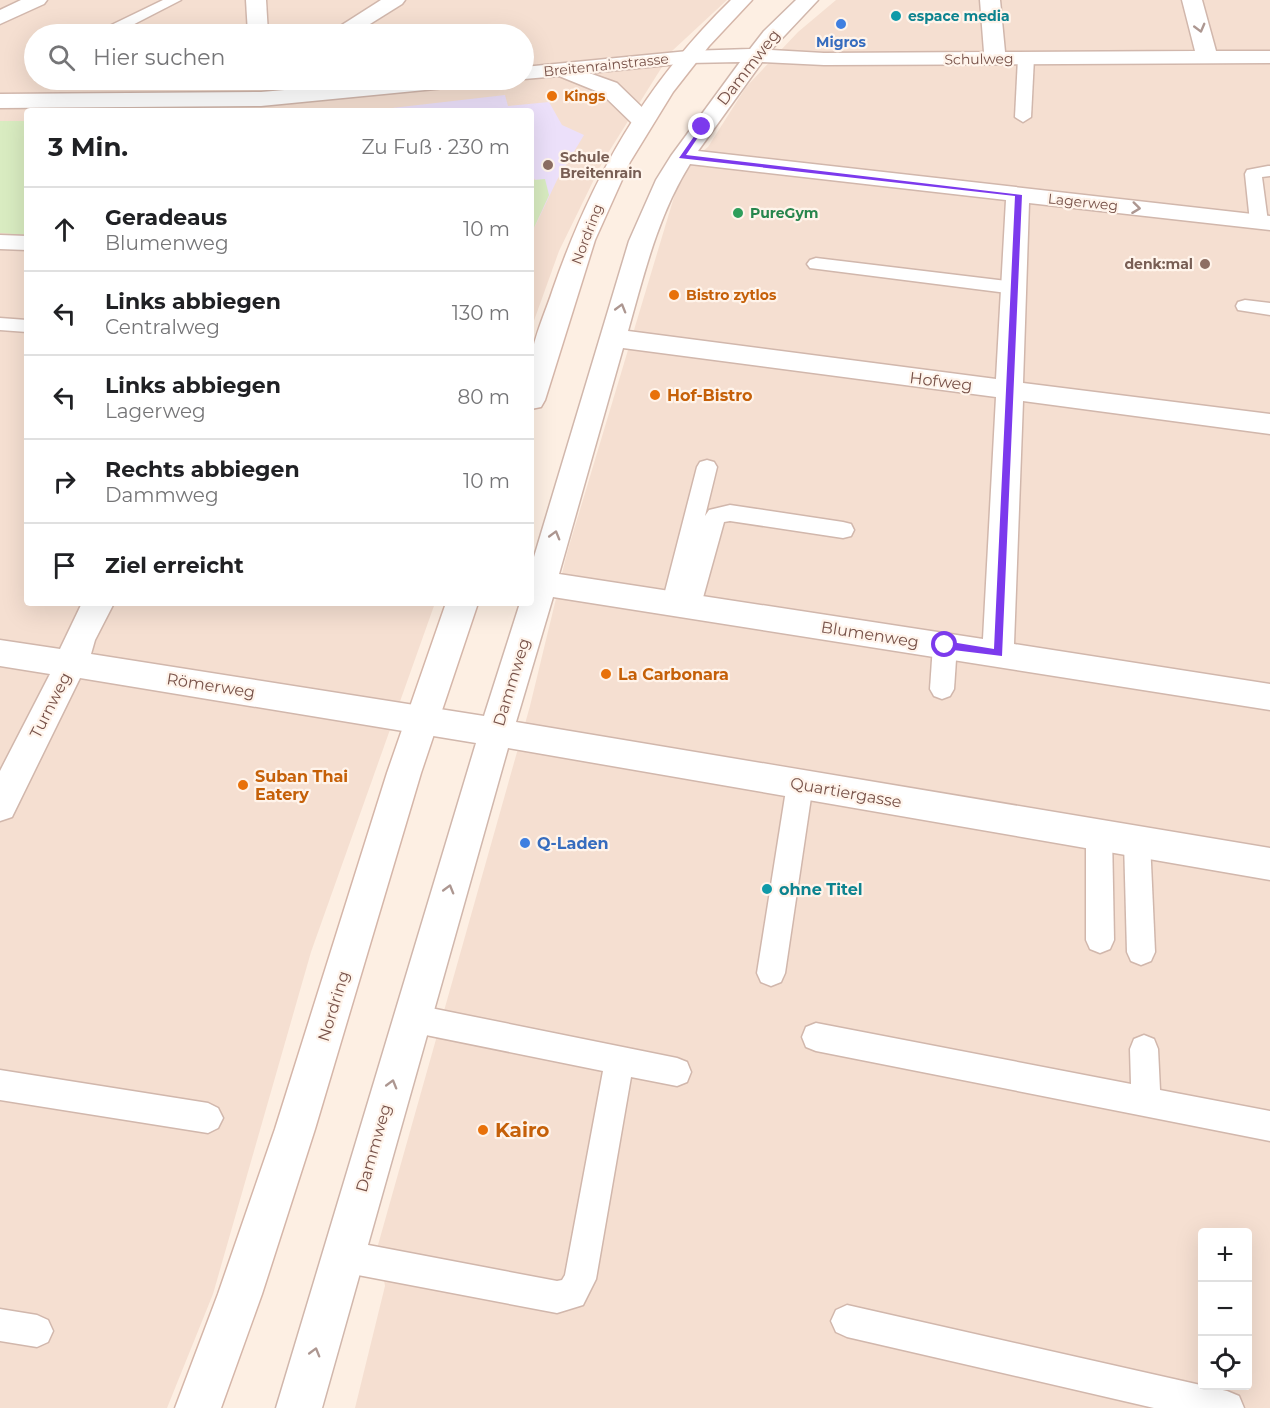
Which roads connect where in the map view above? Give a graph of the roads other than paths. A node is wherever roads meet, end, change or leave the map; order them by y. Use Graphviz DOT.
graph roads {
  1 [pos="37,0"];
  2 [pos="174,0"];
  3 [pos="256,0"];
  4 [pos="395,0"];
  5 [pos="742,0"];
  6 [pos="808,0"];
  7 [pos="990,0"];
  8 [pos="1192,0"];
  9 [pos="373,7"];
  10 [pos="0,18"];
  11 [pos="125,24"];
  12 [pos="257,24"];
  13 [pos="352,24"];
  14 [pos="754,55"];
  15 [pos="688,57"];
  16 [pos="1207,57"];
  17 [pos="1270,57"];
  18 [pos="995,58"];
  19 [pos="1026,58"];
  20 [pos="559,70"];
  21 [pos="534,72"];
  22 [pos="339,90"];
  23 [pos="263,96"];
  24 [pos="0,101"];
  25 [pos="1023,117"];
  26 [pos="643,121"];
  27 [pos="682,156"];
  28 [pos="1268,171"];
  29 [pos="1018,195"];
  30 [pos="1264,223"];
  31 [pos="0,242"];
  32 [pos="24,243"];
  33 [pos="816,264"];
  34 [pos="1015,288"];
  35 [pos="1245,306"];
  36 [pos="1270,309"];
  37 [pos="0,324"];
  38 [pos="24,326"];
  39 [pos="613,338"];
  40 [pos="1010,390"];
  41 [pos="534,391"];
  42 [pos="1270,424"];
  43 [pos="706,467"];
  44 [pos="843,530"];
  45 [pos="541,583"];
  46 [pos="682,604"];
  47 [pos="96,606"];
  48 [pos="461,606"];
  49 [pos="945,645"];
  50 [pos="0,653"];
  51 [pos="998,653"];
  52 [pos="72,663"];
  53 [pos="942,689"];
  54 [pos="1270,697"];
  55 [pos="423,720"];
  56 [pos="496,732"];
  57 [pos="800,784"];
  58 [pos="0,806"];
  59 [pos="1099,834"];
  60 [pos="1137,841"];
  61 [pos="1270,864"];
  62 [pos="1100,940"];
  63 [pos="1141,952"];
  64 [pos="771,973"];
  65 [pos="411,1018"];
  66 [pos="816,1037"];
  67 [pos="1144,1049"];
  68 [pos="620,1060"];
  69 [pos="677,1072"];
  70 [pos="0,1085"];
  71 [pos="1146,1102"];
  72 [pos="208,1118"];
  73 [pos="1270,1126"];
  74 [pos="342,1256"];
  75 [pos="847,1321"];
  76 [pos="0,1325"];
  77 [pos="38,1331"];
  78 [pos="198,1408"];
  79 [pos="299,1408"];
  80 [pos="1227,1408"];
  1 -- 10 [label="street"];
  2 -- 11 [label="lane"];
  3 -- 12 [label="street"];
  4 -- 9 [label="street"];
  5 -- 15 [label="street, Nordring"];
  6 -- 14 [label="street, Dammweg"];
  7 -- 18 [label="street"];
  8 -- 16 [label="street, one-way"];
  9 -- 13 [label="street"];
  14 -- 15 [label="street, Schulweg"];
  14 -- 18 [label="street, Schulweg"];
  14 -- 27 [label="street, Dammweg"];
  15 -- 20 [label="street, Breitenrainstrasse"];
  15 -- 26 [label="street, Nordring"];
  16 -- 17 [label="street, Schulweg"];
  16 -- 19 [label="street, Schulweg"];
  18 -- 19 [label="street, Schulweg"];
  19 -- 25 [label="lane"];
  20 -- 21 [label="street, Breitenrainstrasse"];
  20 -- 26 [label="street"];
  22 -- 23 [label="street"];
  23 -- 24 [label="street"];
  26 -- 41 [label="street, Nordring"];
  27 -- 29 [label="street, Lagerweg"];
  39 -- 27 [label="street, Dammweg, one-way"];
  28 -- 30 [label="lane"];
  29 -- 30 [label="street, Lagerweg, one-way"];
  29 -- 34 [label="street"];
  31 -- 32 [label="street"];
  33 -- 34 [label="lane"];
  34 -- 40 [label="street"];
  35 -- 36 [label="lane"];
  37 -- 38 [label="lane"];
  39 -- 40 [label="street, Hofweg"];
  45 -- 39 [label="street, Dammweg, one-way"];
  40 -- 42 [label="street, Hofweg"];
  40 -- 51 [label="street"];
  43 -- 46 [label="lane"];
  44 -- 46 [label="lane"];
  45 -- 46 [label="street, Blumenweg"];
  45 -- 56 [label="street, Dammweg"];
  46 -- 49 [label="street, Blumenweg"];
  47 -- 52 [label="street, Turnweg"];
  48 -- 55 [label="street, Nordring"];
  49 -- 51 [label="street, Blumenweg"];
  49 -- 53 [label="lane"];
  50 -- 52 [label="street, Römerweg"];
  51 -- 54 [label="street, Blumenweg"];
  52 -- 55 [label="street, Römerweg"];
  52 -- 58 [label="street, Turnweg"];
  55 -- 56 [label="street, Quartiergasse"];
  55 -- 78 [label="street, Nordring"];
  56 -- 57 [label="street, Quartiergasse"];
  65 -- 56 [label="street, Dammweg, one-way"];
  57 -- 59 [label="street, Quartiergasse"];
  57 -- 64 [label="lane"];
  59 -- 60 [label="street, Quartiergasse"];
  59 -- 62 [label="lane"];
  60 -- 61 [label="street, Quartiergasse"];
  60 -- 63 [label="lane"];
  65 -- 68 [label="lane"];
  74 -- 65 [label="street, Dammweg, one-way"];
  66 -- 71 [label="lane"];
  67 -- 71 [label="lane"];
  68 -- 69 [label="lane"];
  68 -- 74 [label="lane"];
  70 -- 72 [label="lane"];
  71 -- 73 [label="lane"];
  79 -- 74 [label="street, Dammweg, one-way"];
  75 -- 80 [label="lane"];
  76 -- 77 [label="lane"];
}
